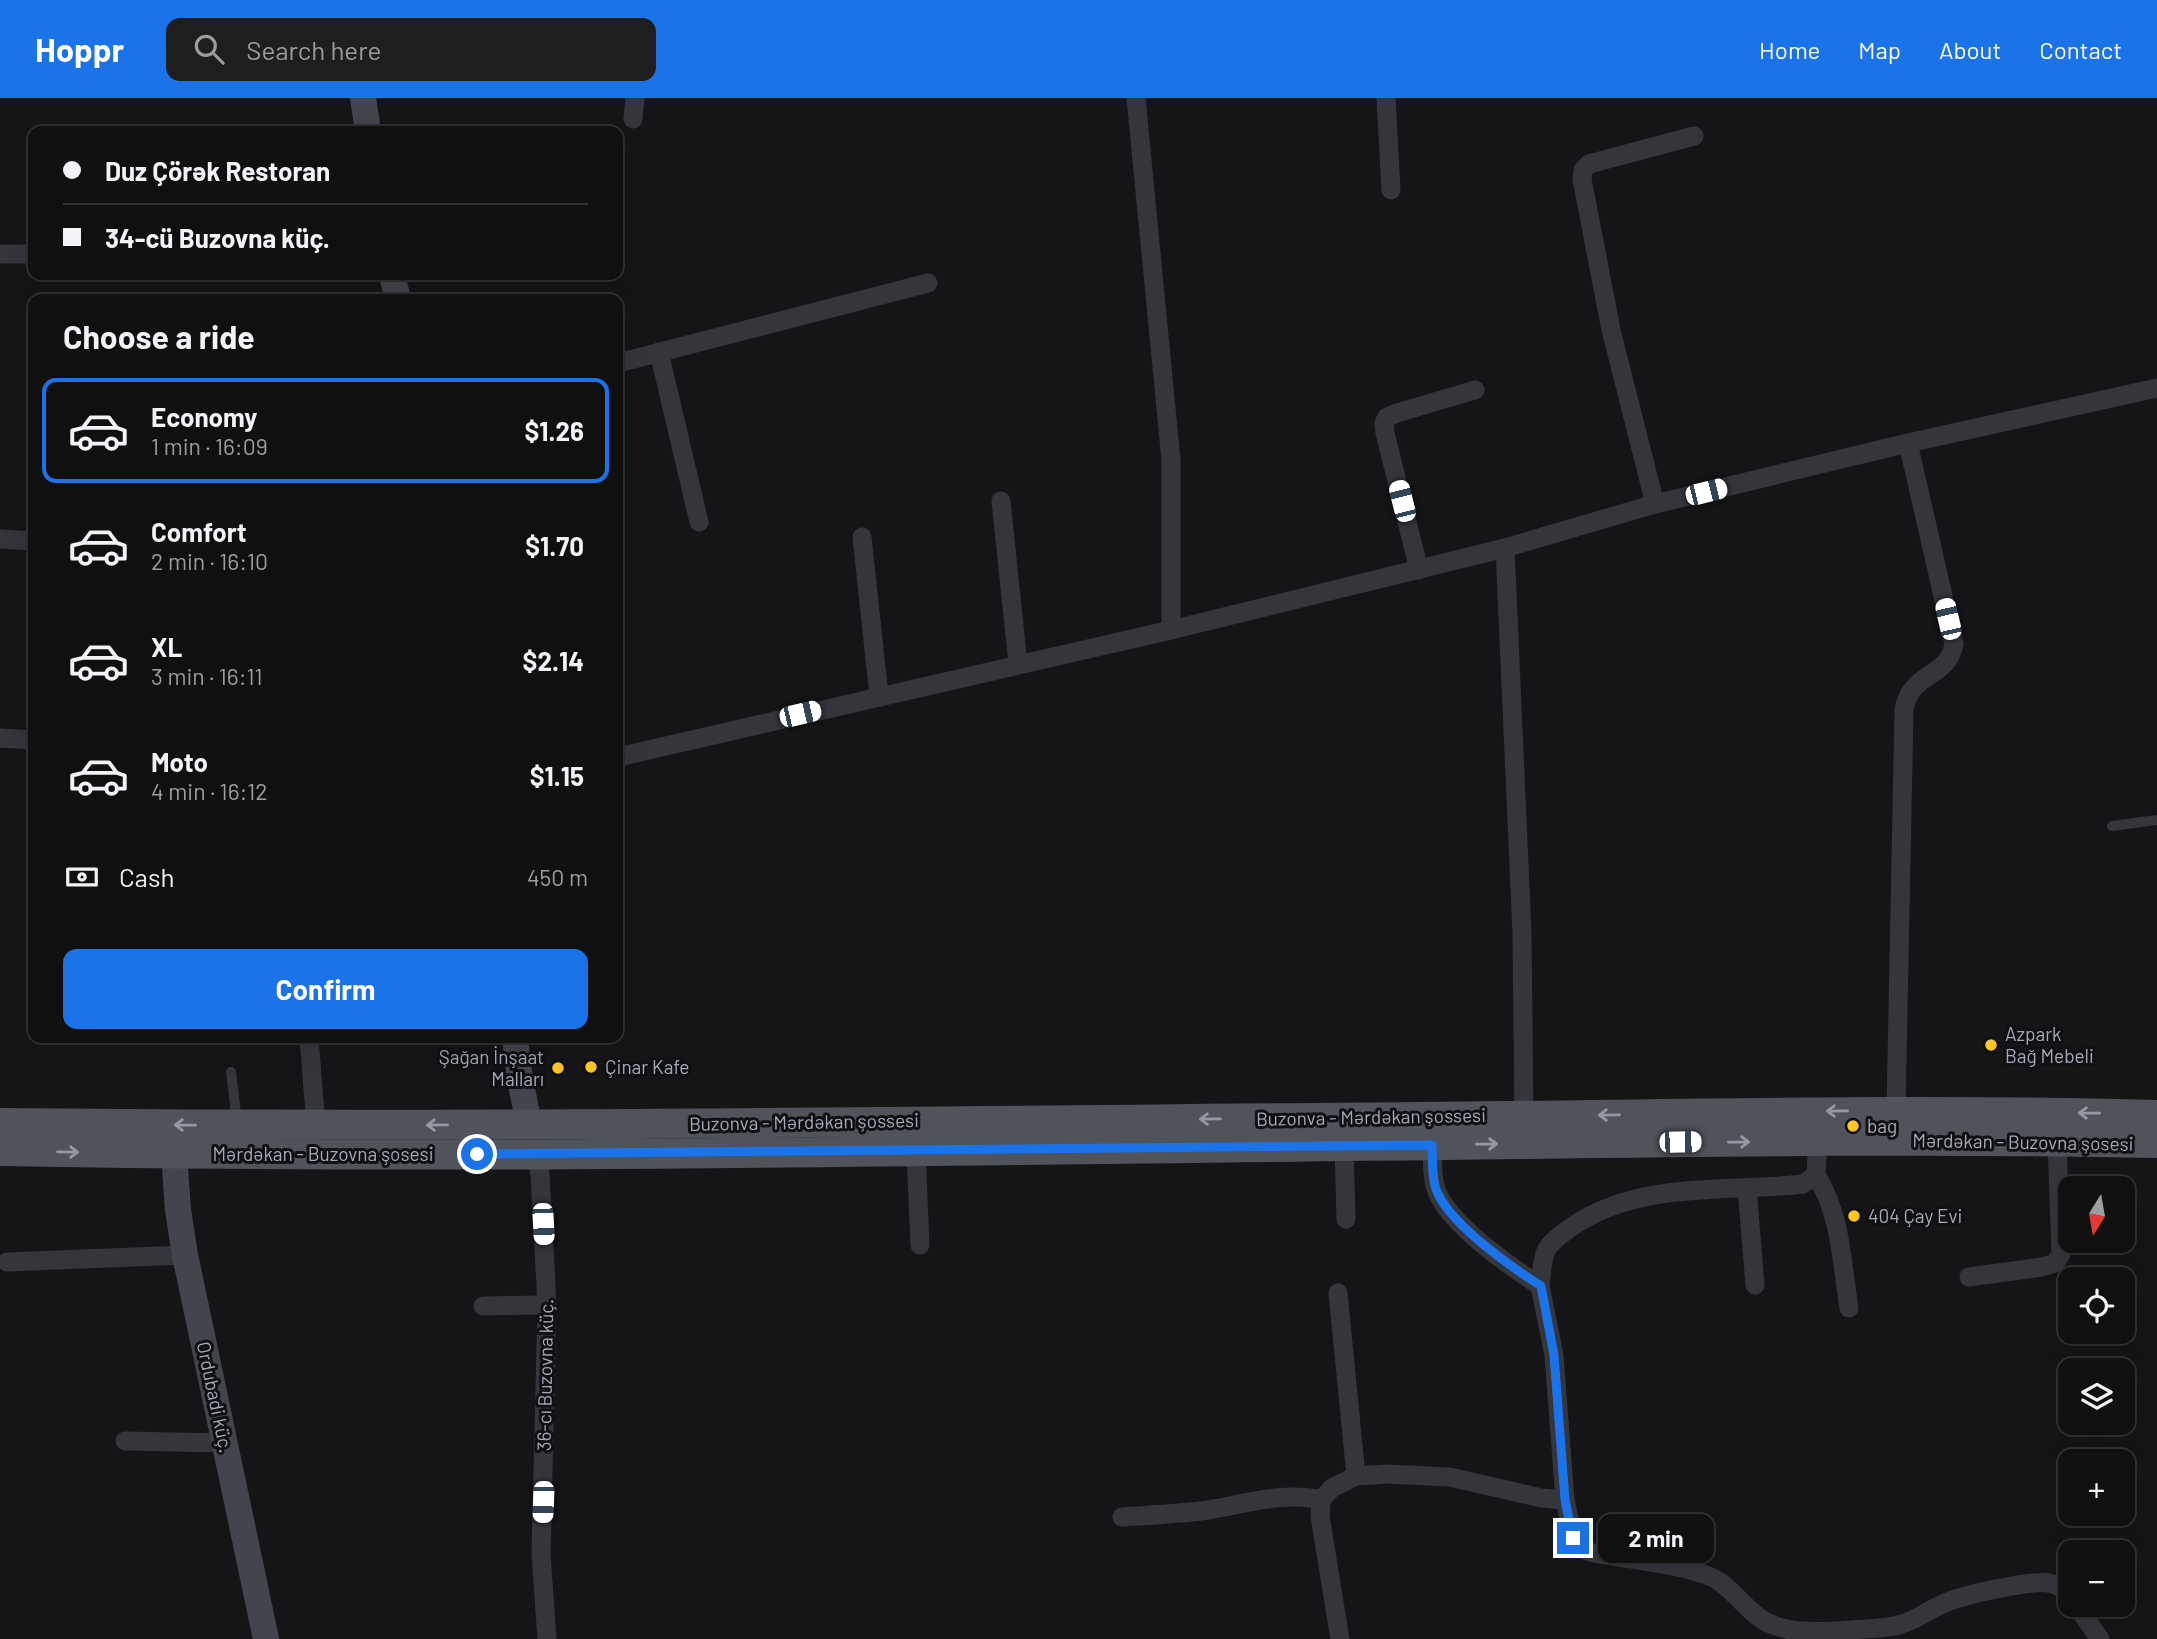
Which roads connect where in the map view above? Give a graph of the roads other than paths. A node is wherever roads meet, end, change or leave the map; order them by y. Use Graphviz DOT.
graph roads {
  1 [pos="363,98"];
  2 [pos="635,98"];
  3 [pos="1136,98"];
  4 [pos="1386,98"];
  5 [pos="633,119"];
  6 [pos="367,126"];
  7 [pos="1694,136"];
  8 [pos="1391,190"];
  9 [pos="0,254"];
  10 [pos="28,254"];
  11 [pos="928,283"];
  12 [pos="659,352"];
  13 [pos="623,362"];
  14 [pos="2157,388"];
  15 [pos="1475,390"];
  16 [pos="1908,443"];
  17 [pos="1001,502"];
  18 [pos="1655,504"];
  19 [pos="699,522"];
  20 [pos="862,537"];
  21 [pos="0,540"];
  22 [pos="28,541"];
  23 [pos="1505,548"];
  24 [pos="1419,570"];
  25 [pos="1171,630"];
  26 [pos="1018,664"];
  27 [pos="879,696"];
  28 [pos="0,738"];
  29 [pos="28,740"];
  30 [pos="623,756"];
  31 [pos="2157,820"];
  32 [pos="2112,825"];
  33 [pos="309,1043"];
  34 [pos="516,1043"];
  35 [pos="230,1072"];
  36 [pos="1896,1110"];
  37 [pos="2157,1115"];
  38 [pos="1524,1116"];
  39 [pos="0,1123"];
  40 [pos="530,1124"];
  41 [pos="237,1126"];
  42 [pos="316,1126"];
  43 [pos="1818,1141"];
  44 [pos="2057,1141"];
  45 [pos="2157,1143"];
  46 [pos="1432,1145"];
  47 [pos="1343,1146"];
  48 [pos="0,1150"];
  49 [pos="916,1151"];
  50 [pos="537,1153"];
  51 [pos="174,1154"];
  52 [pos="1816,1175"];
  53 [pos="1747,1188"];
  54 [pos="1346,1219"];
  55 [pos="920,1244"];
  56 [pos="185,1255"];
  57 [pos="7,1262"];
  58 [pos="1969,1277"];
  59 [pos="1755,1284"];
  60 [pos="1541,1286"];
  61 [pos="1338,1293"];
  62 [pos="547,1305"];
  63 [pos="483,1306"];
  64 [pos="1849,1308"];
  65 [pos="125,1441"];
  66 [pos="225,1443"];
  67 [pos="1356,1476"];
  68 [pos="1321,1500"];
  69 [pos="1565,1500"];
  70 [pos="1122,1517"];
  71 [pos="2058,1587"];
  72 [pos="2085,1617"];
  73 [pos="265,1639"];
  74 [pos="547,1639"];
  75 [pos="1340,1639"];
  76 [pos="2101,1639"];
  1 -- 6 [label="street"];
  2 -- 5 [label="street"];
  3 -- 25 [label="street"];
  4 -- 8 [label="street"];
  7 -- 18 [label="street"];
  9 -- 10 [label="street"];
  11 -- 12 [label="street"];
  12 -- 13 [label="street"];
  12 -- 19 [label="street"];
  14 -- 16 [label="street"];
  15 -- 24 [label="street"];
  16 -- 18 [label="street"];
  16 -- 36 [label="street"];
  17 -- 26 [label="street"];
  18 -- 23 [label="street"];
  20 -- 27 [label="street"];
  21 -- 22 [label="street"];
  23 -- 24 [label="street"];
  23 -- 38 [label="street"];
  24 -- 25 [label="street"];
  25 -- 26 [label="street"];
  26 -- 27 [label="street"];
  27 -- 30 [label="street"];
  28 -- 29 [label="street"];
  31 -- 32 [label="lane"];
  33 -- 42 [label="street"];
  34 -- 40 [label="street"];
  35 -- 41 [label="lane"];
  37 -- 36 [label="main road, Buzonva - Mərdəkan şossesi, one-way"];
  36 -- 38 [label="main road, Buzonva - Mərdəkan şossesi, one-way"];
  38 -- 40 [label="main road, Buzonva - Mərdəkan şossesi, one-way"];
  41 -- 39 [label="main road, Mərdəkan - Buzovna şosesi, one-way"];
  40 -- 42 [label="main road, Mərdəkan - Buzovna şosesi, one-way"];
  40 -- 50 [label="main road"];
  41 -- 42 [label="main road, Mərdəkan - Buzovna şosesi"];
  43 -- 44 [label="main road, Mərdəkan - Buzovna şosesi"];
  46 -- 43 [label="main road, Mərdəkan - Buzovna şosesi, one-way"];
  43 -- 52 [label="street"];
  44 -- 45 [label="main road, Mərdəkan - Buzovna şosesi"];
  44 -- 58 [label="street"];
  46 -- 47 [label="main road, Mərdəkan - Buzovna şosesi"];
  46 -- 60 [label="street"];
  47 -- 49 [label="main road, Mərdəkan - Buzovna şosesi"];
  47 -- 54 [label="street"];
  48 -- 51 [label="main road, Mərdəkan - Buzovna şosesi, one-way"];
  49 -- 50 [label="main road, Mərdəkan - Buzovna şosesi"];
  49 -- 55 [label="street"];
  50 -- 51 [label="main road, Mərdəkan - Buzovna şosesi"];
  50 -- 62 [label="street, 36-cı Buzovna küç."];
  51 -- 56 [label="street, Ordubadi küç."];
  52 -- 53 [label="street"];
  52 -- 64 [label="street"];
  53 -- 59 [label="street"];
  53 -- 60 [label="street"];
  56 -- 57 [label="street"];
  56 -- 66 [label="street, Ordubadi küç."];
  60 -- 69 [label="street"];
  61 -- 67 [label="street"];
  62 -- 63 [label="street"];
  62 -- 74 [label="street, 36-cı Buzovna küç."];
  65 -- 66 [label="street"];
  66 -- 73 [label="street, Ordubadi küç."];
  67 -- 68 [label="street"];
  67 -- 69 [label="street"];
  68 -- 70 [label="street"];
  68 -- 75 [label="street"];
  69 -- 71 [label="street"];
  72 -- 76 [label="street"];
}
